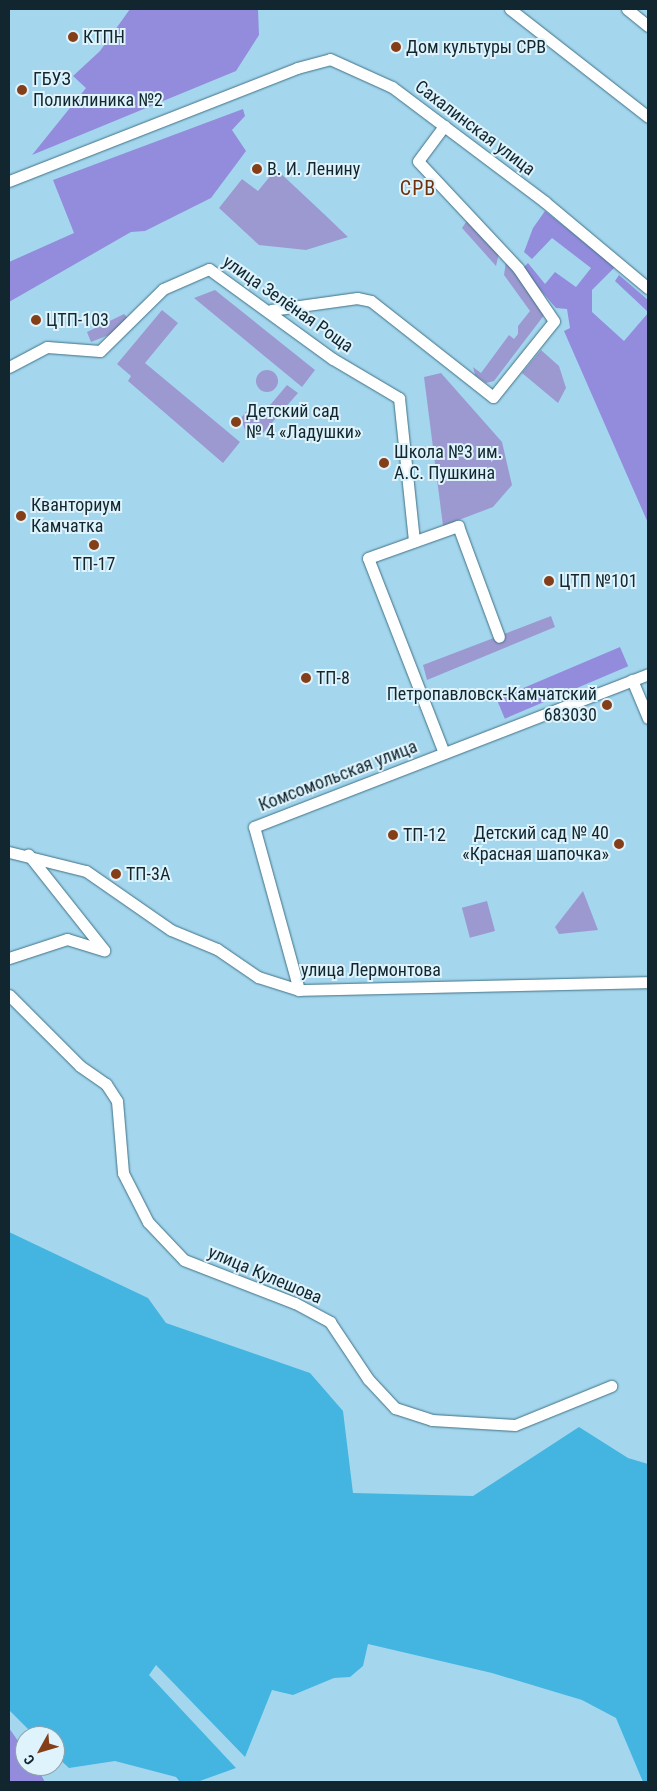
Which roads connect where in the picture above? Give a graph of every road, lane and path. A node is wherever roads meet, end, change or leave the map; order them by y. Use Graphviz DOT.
graph roads {
  1 [pos="510,9"];
  2 [pos="627,9"];
  3 [pos="648,26"];
  4 [pos="648,117"];
  5 [pos="444,126"];
  6 [pos="9,181"];
  7 [pos="648,288"];
  8 [pos="271,310"];
  9 [pos="9,367"];
  10 [pos="414,541"];
  11 [pos="499,637"];
  12 [pos="648,674"];
  13 [pos="632,680"];
  14 [pos="648,718"];
  15 [pos="444,753"];
  16 [pos="9,852"];
  17 [pos="28,854"];
  18 [pos="9,958"];
  19 [pos="648,982"];
  20 [pos="299,990"];
  21 [pos="9,995"];
  22 [pos="611,1386"];
  1 -- 4 [label="street"];
  2 -- 3 [label="street"];
  5 -- 6 [label="street, Сахалинская улица"];
  5 -- 7 [label="street, Сахалинская улица"];
  5 -- 8 [label="street"];
  8 -- 9 [label="street, улица Зелёная Роща"];
  8 -- 10 [label="street, улица Зелёная Роща"];
  10 -- 11 [label="street"];
  10 -- 15 [label="street"];
  12 -- 13 [label="street, Комсомольская улица"];
  13 -- 14 [label="street"];
  13 -- 15 [label="street, Комсомольская улица"];
  15 -- 20 [label="street, Комсомольская улица"];
  16 -- 17 [label="street, улица Лермонтова"];
  17 -- 18 [label="street"];
  17 -- 20 [label="street, улица Лермонтова"];
  19 -- 20 [label="street, улица Лермонтова"];
  21 -- 22 [label="street, улица Кулешова"];
}
